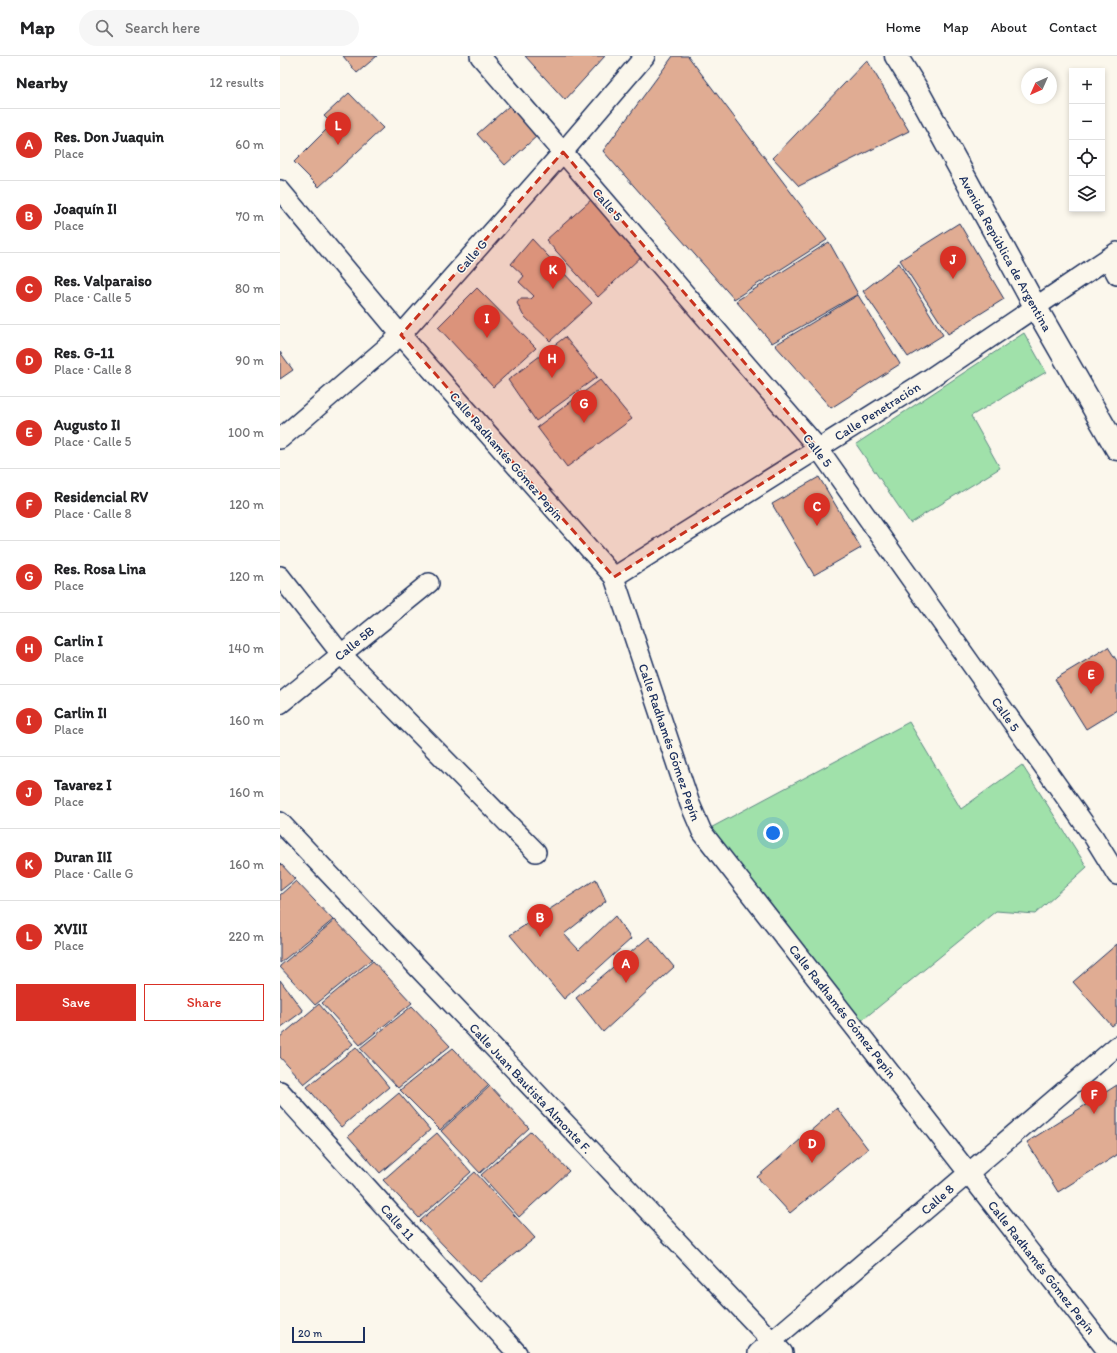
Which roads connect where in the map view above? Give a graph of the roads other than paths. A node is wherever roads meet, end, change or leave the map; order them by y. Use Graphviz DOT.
graph roads {
  1 [pos="480,56"];
  2 [pos="645,56"];
  3 [pos="896,56"];
  4 [pos="563,152"];
  5 [pos="280,190"];
  6 [pos="1112,255"];
  7 [pos="1117,275"];
  8 [pos="1036,308"];
  9 [pos="400,335"];
  10 [pos="280,439"];
  11 [pos="818,448"];
  12 [pos="1117,449"];
  13 [pos="280,576"];
  14 [pos="614,577"];
  15 [pos="429,583"];
  16 [pos="341,654"];
  17 [pos="280,704"];
  18 [pos="280,822"];
  19 [pos="536,852"];
  20 [pos="1117,875"];
  21 [pos="1117,1046"];
  22 [pos="280,1091"];
  23 [pos="968,1172"];
  24 [pos="771,1349"];
  25 [pos="517,1353"];
  26 [pos="1109,1353"];
  1 -- 4 [label="street, Calle 5"];
  2 -- 4 [label="street, Calle G"];
  3 -- 8 [label="main road, Avenida República de Argentina"];
  4 -- 9 [label="street, Calle G"];
  4 -- 11 [label="street, Calle 5"];
  5 -- 9 [label="street, Calle Radhamés Gómez Pepín"];
  6 -- 7 [label="street"];
  6 -- 8 [label="street, Calle Penetración"];
  8 -- 11 [label="street, Calle Penetración"];
  8 -- 12 [label="main road, Avenida República de Argentina"];
  9 -- 10 [label="street, Calle G"];
  9 -- 14 [label="street, Calle Radhamés Gómez Pepín"];
  11 -- 14 [label="street, Calle Penetración"];
  11 -- 20 [label="street, Calle 5"];
  13 -- 16 [label="street"];
  14 -- 23 [label="street, Calle Radhamés Gómez Pepín"];
  15 -- 16 [label="street, Calle 5B"];
  16 -- 17 [label="street, Calle 5B"];
  16 -- 19 [label="street"];
  18 -- 24 [label="street, Calle Juan Bautista Almonte F."];
  21 -- 23 [label="street, Calle 8"];
  22 -- 25 [label="street, Calle 11"];
  23 -- 24 [label="street, Calle 8"];
  23 -- 26 [label="street, Calle Radhamés Gómez Pepín"];
}
